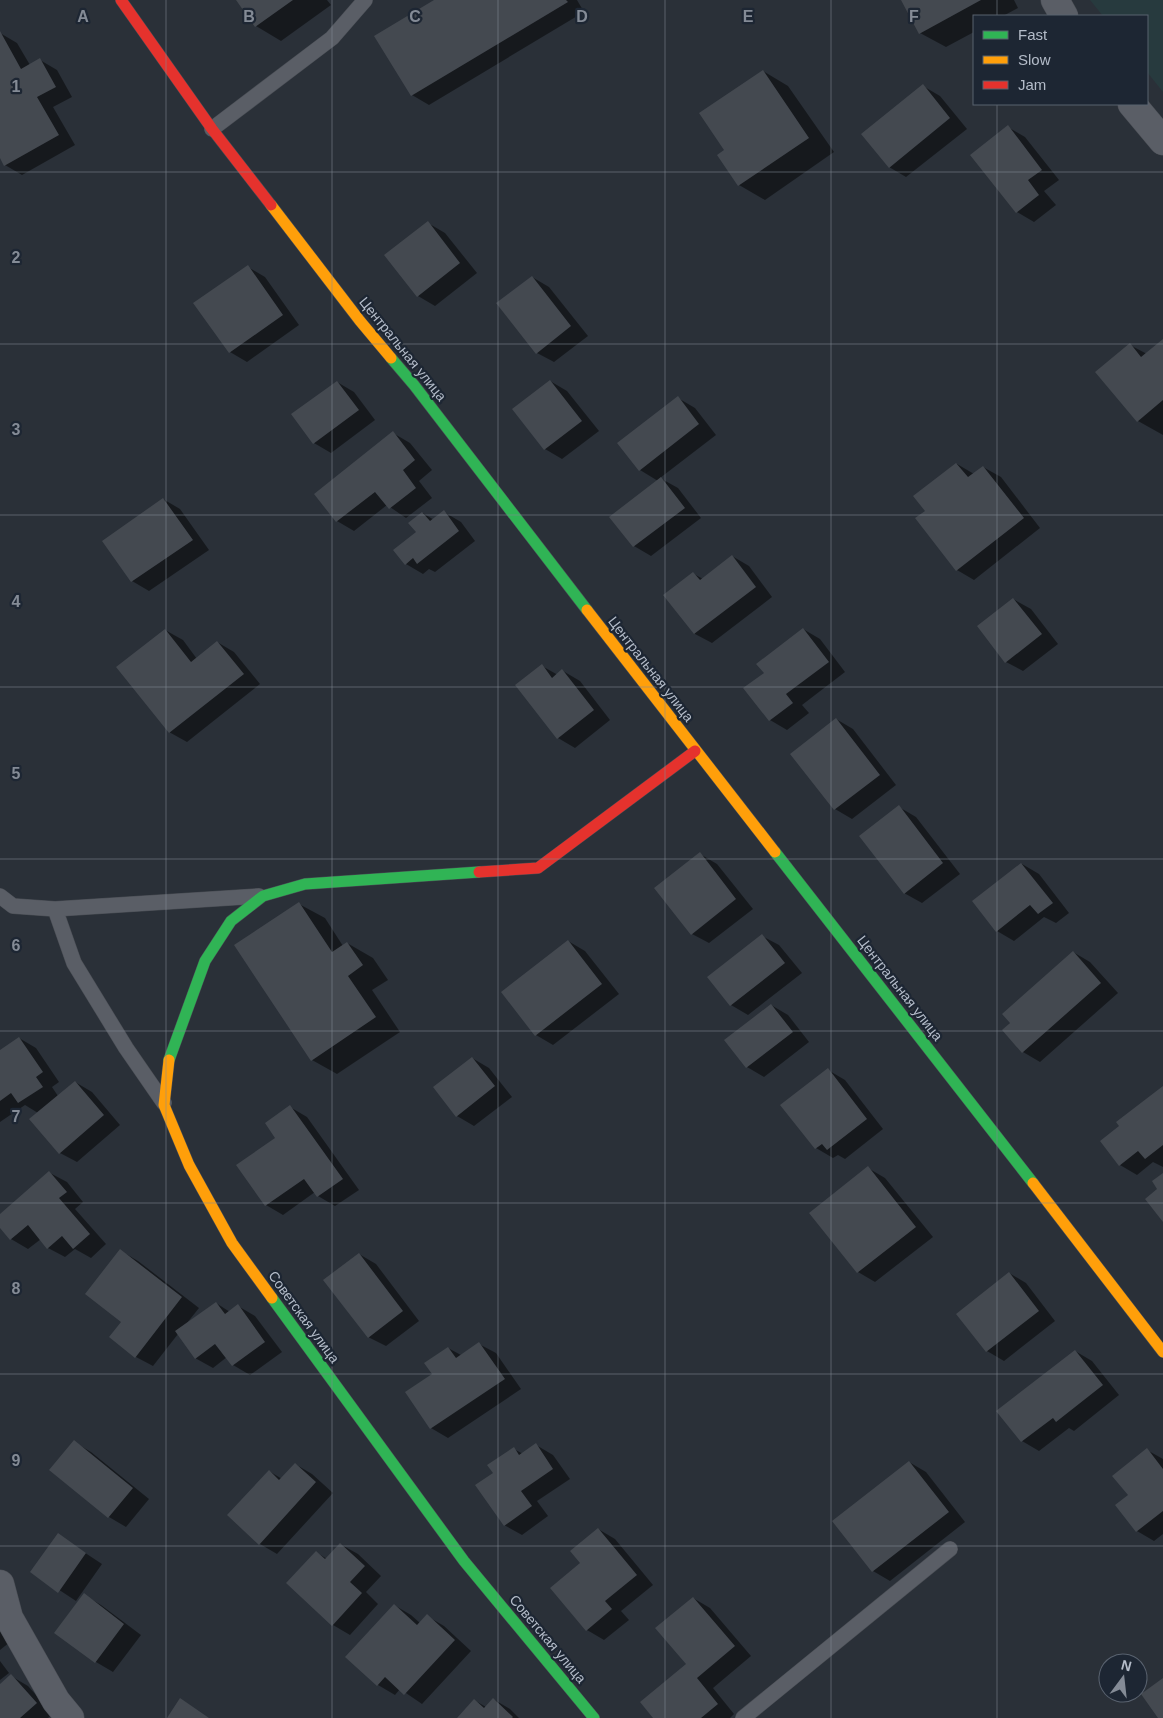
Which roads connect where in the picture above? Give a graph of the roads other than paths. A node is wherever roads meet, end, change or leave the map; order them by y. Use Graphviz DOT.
graph roads {
  1 [pos="122,0"];
  2 [pos="365,0"];
  3 [pos="1055,0"];
  4 [pos="1063,15"];
  5 [pos="1133,105"];
  6 [pos="212,129"];
  7 [pos="1163,142"];
  8 [pos="695,751"];
  9 [pos="0,896"];
  10 [pos="263,896"];
  11 [pos="55,909"];
  12 [pos="164,1105"];
  13 [pos="1163,1352"];
  14 [pos="950,1549"];
  15 [pos="0,1584"];
  16 [pos="70,1718"];
  17 [pos="594,1718"];
  18 [pos="743,1718"];
  1 -- 6 [label="street, Центральная улица"];
  2 -- 6 [label="lane"];
  3 -- 4 [label="street"];
  5 -- 7 [label="street"];
  6 -- 8 [label="street, Центральная улица"];
  8 -- 10 [label="street"];
  8 -- 13 [label="street, Центральная улица"];
  9 -- 11 [label="lane"];
  10 -- 11 [label="lane"];
  10 -- 12 [label="street, Советская улица"];
  11 -- 12 [label="lane"];
  12 -- 17 [label="street, Советская улица"];
  14 -- 18 [label="lane"];
  15 -- 16 [label="street"];
}
